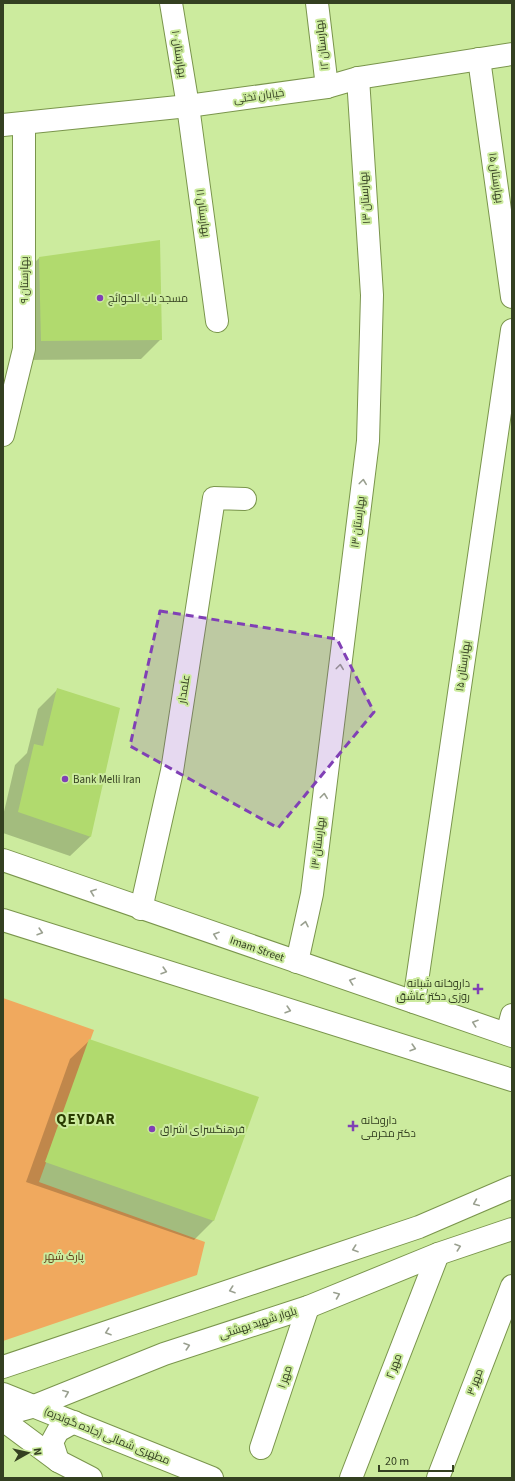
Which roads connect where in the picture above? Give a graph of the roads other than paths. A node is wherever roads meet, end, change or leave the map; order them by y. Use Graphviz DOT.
graph roads {
  1 [pos="170,3"];
  2 [pos="317,3"];
  3 [pos="512,54"];
  4 [pos="479,59"];
  5 [pos="358,78"];
  6 [pos="327,87"];
  7 [pos="188,106"];
  8 [pos="24,123"];
  9 [pos="3,125"];
  10 [pos="512,297"];
  11 [pos="217,321"];
  12 [pos="512,330"];
  13 [pos="3,435"];
  14 [pos="245,499"];
  15 [pos="3,860"];
  16 [pos="141,909"];
  17 [pos="3,920"];
  18 [pos="297,962"];
  19 [pos="414,1002"];
  20 [pos="510,1029"];
  21 [pos="512,1080"];
  22 [pos="512,1187"];
  23 [pos="512,1229"];
  24 [pos="438,1254"];
  25 [pos="512,1286"];
  26 [pos="308,1306"];
  27 [pos="3,1367"];
  28 [pos="3,1394"];
  29 [pos="32,1407"];
  30 [pos="3,1415"];
  31 [pos="3,1420"];
  32 [pos="74,1422"];
  33 [pos="261,1448"];
  34 [pos="58,1461"];
  35 [pos="91,1478"];
  36 [pos="212,1478"];
  37 [pos="351,1478"];
  38 [pos="438,1478"];
  1 -- 7 [label="street, بهارستان ۱۰"];
  2 -- 6 [label="street, بهارستان ۱۲"];
  3 -- 4 [label="street, خیابان تختی"];
  4 -- 5 [label="street, خیابان تختی"];
  4 -- 10 [label="street, بهارستان ۱۵"];
  5 -- 6 [label="street, خیابان تختی"];
  18 -- 5 [label="street, بهارستان ۱۳, one-way"];
  6 -- 7 [label="street, خیابان تختی"];
  7 -- 8 [label="street, خیابان تختی"];
  7 -- 11 [label="street, بهارستان ۱۱"];
  8 -- 9 [label="street, خیابان تختی"];
  8 -- 13 [label="street, بهارستان ۹"];
  12 -- 19 [label="street, بهارستان ۱۵"];
  14 -- 16 [label="street, علمدار"];
  16 -- 15 [label="street, Imam Street, one-way"];
  18 -- 16 [label="street, Imam Street, one-way"];
  17 -- 21 [label="street, one-way"];
  19 -- 18 [label="street, Imam Street, one-way"];
  20 -- 19 [label="street, Imam Street, one-way"];
  22 -- 27 [label="street, one-way"];
  24 -- 23 [label="street, بلوار شهید بهشتی, one-way"];
  26 -- 24 [label="street, بلوار شهید بهشتی, one-way"];
  24 -- 37 [label="street, مهر ۲"];
  25 -- 38 [label="street, مهر ۳"];
  29 -- 26 [label="street, بلوار شهید بهشتی, one-way"];
  26 -- 33 [label="street, مهر ۱"];
  28 -- 29 [label="street, مطهری شمالی (جاده گوندره)"];
  29 -- 30 [label="street, بلوار شهید بهشتی"];
  29 -- 32 [label="street, مطهری شمالی (جاده گوندره)"];
  31 -- 34 [label="street"];
  32 -- 34 [label="street"];
  32 -- 36 [label="street, مطهری شمالی (جاده گوندره)"];
  34 -- 35 [label="street"];
}
